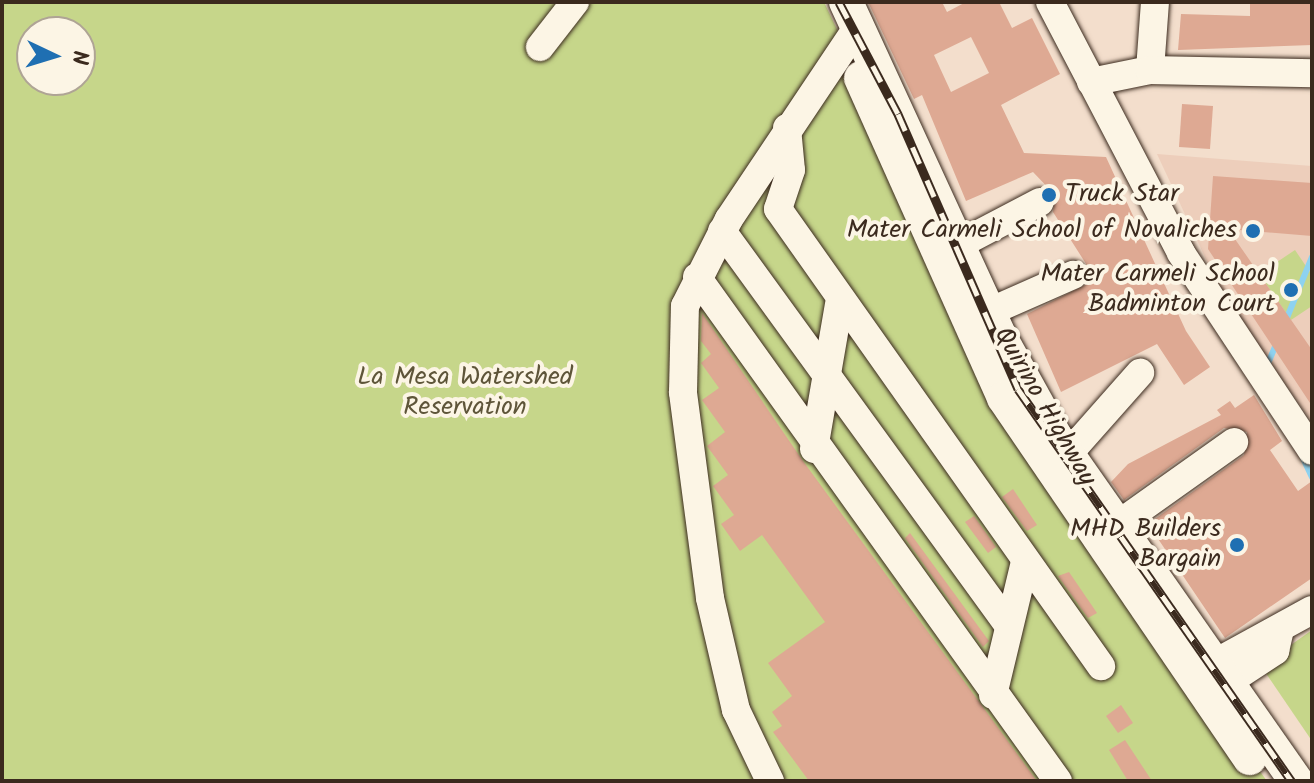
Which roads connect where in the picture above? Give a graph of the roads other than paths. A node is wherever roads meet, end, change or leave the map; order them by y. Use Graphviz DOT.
graph roads {
  1 [pos="575,2"];
  2 [pos="824,2"];
  3 [pos="1050,2"];
  4 [pos="1155,2"];
  5 [pos="850,22"];
  6 [pos="540,47"];
  7 [pos="1150,70"];
  8 [pos="1312,73"];
  9 [pos="1091,82"];
  10 [pos="787,128"];
  11 [pos="1040,202"];
  12 [pos="778,209"];
  13 [pos="725,225"];
  14 [pos="960,244"];
  15 [pos="1073,275"];
  16 [pos="697,277"];
  17 [pos="839,304"];
  18 [pos="989,312"];
  19 [pos="825,373"];
  20 [pos="1140,373"];
  21 [pos="1234,442"];
  22 [pos="814,449"];
  23 [pos="1312,451"];
  24 [pos="1074,465"];
  25 [pos="1116,526"];
  26 [pos="1025,562"];
  27 [pos="1312,610"];
  28 [pos="1008,624"];
  29 [pos="1101,666"];
  30 [pos="1208,680"];
  31 [pos="993,695"];
  32 [pos="770,781"];
  33 [pos="1058,781"];
  34 [pos="1267,781"];
  35 [pos="1296,781"];
  1 -- 6 [label="street"];
  2 -- 5 [label="main road, Quirino Highway"];
  3 -- 9 [label="street"];
  4 -- 7 [label="street"];
  5 -- 10 [label="street"];
  5 -- 14 [label="main road, Quirino Highway"];
  5 -- 30 [label="main road, Quirino Highway"];
  7 -- 8 [label="street"];
  7 -- 9 [label="street"];
  9 -- 23 [label="street"];
  10 -- 12 [label="street"];
  10 -- 13 [label="street"];
  11 -- 14 [label="street"];
  12 -- 13 [label="street"];
  12 -- 17 [label="street"];
  13 -- 16 [label="street"];
  13 -- 19 [label="street"];
  14 -- 18 [label="main road, Quirino Highway"];
  15 -- 18 [label="street"];
  16 -- 22 [label="street"];
  16 -- 32 [label="street"];
  17 -- 19 [label="street"];
  17 -- 26 [label="street"];
  18 -- 24 [label="main road, Quirino Highway"];
  19 -- 22 [label="street"];
  19 -- 28 [label="street"];
  20 -- 24 [label="street"];
  21 -- 25 [label="street"];
  22 -- 31 [label="street"];
  24 -- 25 [label="main road, Quirino Highway"];
  25 -- 30 [label="main road, Quirino Highway"];
  26 -- 28 [label="street"];
  26 -- 29 [label="street"];
  27 -- 30 [label="street"];
  28 -- 31 [label="street"];
  30 -- 34 [label="main road, Quirino Highway"];
  30 -- 35 [label="main road, Quirino Highway"];
  31 -- 33 [label="street"];
}
